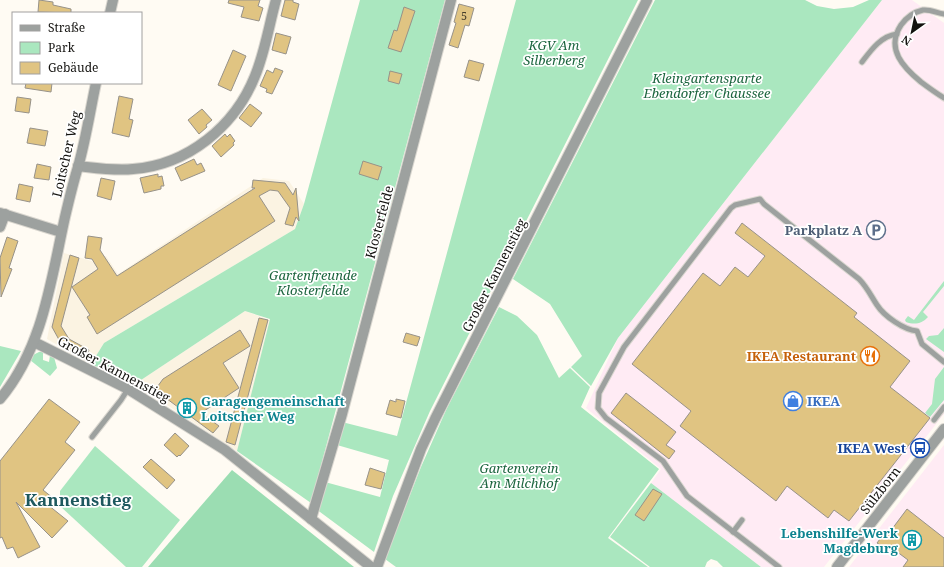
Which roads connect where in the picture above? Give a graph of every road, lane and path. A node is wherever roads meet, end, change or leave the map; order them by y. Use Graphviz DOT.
graph roads {
  1 [pos="113,0"];
  2 [pos="276,0"];
  3 [pos="451,0"];
  4 [pos="647,0"];
  5 [pos="110,12"];
  6 [pos="944,14"];
  7 [pos="897,34"];
  8 [pos="862,62"];
  9 [pos="96,84"];
  10 [pos="944,98"];
  11 [pos="78,166"];
  12 [pos="3,213"];
  13 [pos="0,227"];
  14 [pos="61,232"];
  15 [pos="34,342"];
  16 [pos="944,362"];
  17 [pos="128,389"];
  18 [pos="0,399"];
  19 [pos="944,407"];
  20 [pos="934,420"];
  21 [pos="944,429"];
  22 [pos="92,437"];
  23 [pos="311,519"];
  24 [pos="742,520"];
  25 [pos="733,532"];
  26 [pos="371,567"];
  27 [pos="377,567"];
  28 [pos="779,567"];
  29 [pos="837,567"];
  1 -- 5 [label="street"];
  2 -- 11 [label="street"];
  3 -- 23 [label="street, Klosterfelde"];
  4 -- 27 [label="street, Großer Kannenstieg"];
  6 -- 7 [label="lane"];
  7 -- 8 [label="lane"];
  7 -- 10 [label="lane"];
  9 -- 11 [label="street, Loitscher Weg"];
  11 -- 14 [label="street, Loitscher Weg"];
  12 -- 13 [label="street"];
  12 -- 14 [label="street"];
  14 -- 15 [label="street, Loitscher Weg"];
  15 -- 17 [label="street, Großer Kannenstieg"];
  15 -- 18 [label="street, Loitscher Weg"];
  16 -- 25 [label="lane"];
  17 -- 22 [label="lane"];
  17 -- 23 [label="street, Großer Kannenstieg"];
  19 -- 20 [label="lane"];
  21 -- 29 [label="street, Sülzborn"];
  23 -- 26 [label="street, Großer Kannenstieg"];
  24 -- 25 [label="lane"];
  25 -- 28 [label="lane"];
}
